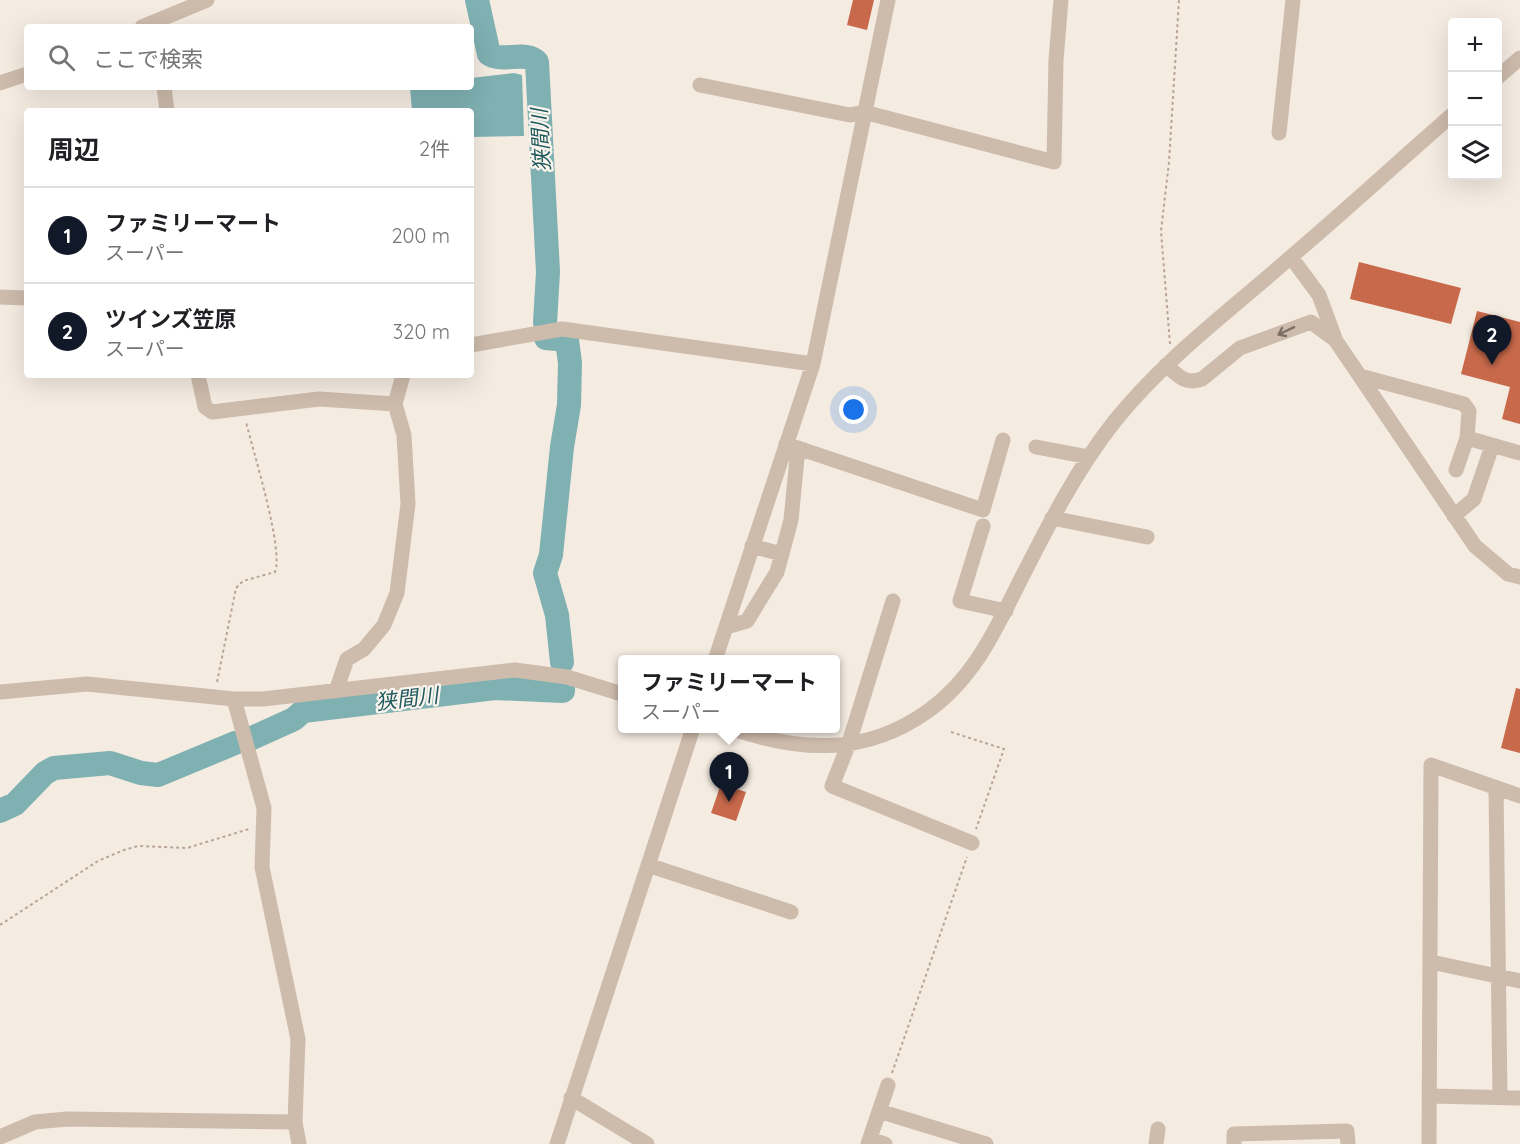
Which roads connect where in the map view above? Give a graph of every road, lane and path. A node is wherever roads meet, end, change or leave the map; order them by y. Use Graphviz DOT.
graph roads {
  1 [pos="207,0"];
  2 [pos="888,0"];
  3 [pos="1061,0"];
  4 [pos="1179,0"];
  5 [pos="1293,0"];
  6 [pos="153,24"];
  7 [pos="1520,58"];
  8 [pos="1502,73"];
  9 [pos="24,75"];
  10 [pos="0,83"];
  11 [pos="700,85"];
  12 [pos="164,90"];
  13 [pos="167,108"];
  14 [pos="864,112"];
  15 [pos="1448,119"];
  16 [pos="1279,133"];
  17 [pos="1292,257"];
  18 [pos="0,297"];
  19 [pos="24,298"];
  20 [pos="1336,341"];
  21 [pos="474,344"];
  22 [pos="1168,363"];
  23 [pos="813,364"];
  24 [pos="1360,376"];
  25 [pos="199,378"];
  26 [pos="402,378"];
  27 [pos="394,404"];
  28 [pos="243,408"];
  29 [pos="1467,438"];
  30 [pos="1003,440"];
  31 [pos="792,446"];
  32 [pos="1492,446"];
  33 [pos="1036,447"];
  34 [pos="1520,453"];
  35 [pos="1089,457"];
  36 [pos="1456,470"];
  37 [pos="1454,516"];
  38 [pos="1052,518"];
  39 [pos="983,526"];
  40 [pos="1147,537"];
  41 [pos="752,546"];
  42 [pos="782,554"];
  43 [pos="1520,577"];
  44 [pos="893,601"];
  45 [pos="1006,611"];
  46 [pos="726,627"];
  47 [pos="717,655"];
  48 [pos="0,692"];
  49 [pos="336,692"];
  50 [pos="618,693"];
  51 [pos="215,697"];
  52 [pos="234,699"];
  53 [pos="951,732"];
  54 [pos="692,733"];
  55 [pos="744,733"];
  56 [pos="849,743"];
  57 [pos="1496,788"];
  58 [pos="1520,796"];
  59 [pos="264,826"];
  60 [pos="972,843"];
  61 [pos="648,865"];
  62 [pos="791,912"];
  63 [pos="0,925"];
  64 [pos="1431,962"];
  65 [pos="1498,976"];
  66 [pos="1520,981"];
  67 [pos="888,1085"];
  68 [pos="1430,1096"];
  69 [pos="571,1098"];
  70 [pos="1500,1098"];
  71 [pos="1520,1098"];
  72 [pos="879,1111"];
  73 [pos="295,1122"];
  74 [pos="0,1137"];
  75 [pos="869,1142"];
  76 [pos="299,1144"];
  77 [pos="557,1144"];
  78 [pos="647,1144"];
  79 [pos="885,1144"];
  80 [pos="986,1144"];
  81 [pos="1234,1144"];
  82 [pos="1348,1144"];
  83 [pos="1429,1144"];
  1 -- 6 [label="street"];
  2 -- 14 [label="street"];
  3 -- 14 [label="street"];
  4 -- 22 [label="path"];
  5 -- 16 [label="street"];
  7 -- 8 [label="street"];
  9 -- 10 [label="street"];
  11 -- 14 [label="street"];
  12 -- 13 [label="street"];
  14 -- 23 [label="street"];
  15 -- 17 [label="street"];
  17 -- 20 [label="street"];
  17 -- 22 [label="street"];
  18 -- 19 [label="street"];
  20 -- 22 [label="street, one-way"];
  20 -- 24 [label="street"];
  21 -- 23 [label="street"];
  22 -- 35 [label="street"];
  23 -- 31 [label="street"];
  24 -- 29 [label="street"];
  24 -- 37 [label="street"];
  25 -- 28 [label="street"];
  26 -- 27 [label="street"];
  27 -- 28 [label="street"];
  27 -- 49 [label="street"];
  28 -- 51 [label="path"];
  29 -- 32 [label="street"];
  29 -- 36 [label="street"];
  30 -- 31 [label="street"];
  31 -- 41 [label="street"];
  31 -- 42 [label="street"];
  32 -- 34 [label="street"];
  32 -- 37 [label="street"];
  33 -- 35 [label="street"];
  35 -- 38 [label="street"];
  37 -- 43 [label="street"];
  38 -- 40 [label="street"];
  38 -- 45 [label="street"];
  39 -- 45 [label="street"];
  41 -- 42 [label="street"];
  41 -- 46 [label="street"];
  42 -- 46 [label="street"];
  44 -- 56 [label="street"];
  45 -- 56 [label="street"];
  46 -- 47 [label="street"];
  48 -- 51 [label="street"];
  49 -- 50 [label="street"];
  49 -- 52 [label="street"];
  51 -- 52 [label="street"];
  52 -- 59 [label="street"];
  53 -- 60 [label="path"];
  54 -- 61 [label="street"];
  55 -- 56 [label="street"];
  56 -- 60 [label="street"];
  57 -- 58 [label="street"];
  57 -- 64 [label="street"];
  57 -- 65 [label="street"];
  59 -- 63 [label="path"];
  59 -- 73 [label="street"];
  60 -- 67 [label="path"];
  61 -- 62 [label="street"];
  61 -- 69 [label="street"];
  64 -- 65 [label="street"];
  64 -- 68 [label="street"];
  65 -- 66 [label="street"];
  65 -- 70 [label="street"];
  67 -- 72 [label="street"];
  68 -- 70 [label="street"];
  68 -- 83 [label="street"];
  69 -- 77 [label="street"];
  69 -- 78 [label="street"];
  70 -- 71 [label="street"];
  72 -- 75 [label="street"];
  72 -- 80 [label="street"];
  73 -- 74 [label="street"];
  73 -- 76 [label="street"];
  75 -- 79 [label="street"];
  81 -- 82 [label="street"];
}
